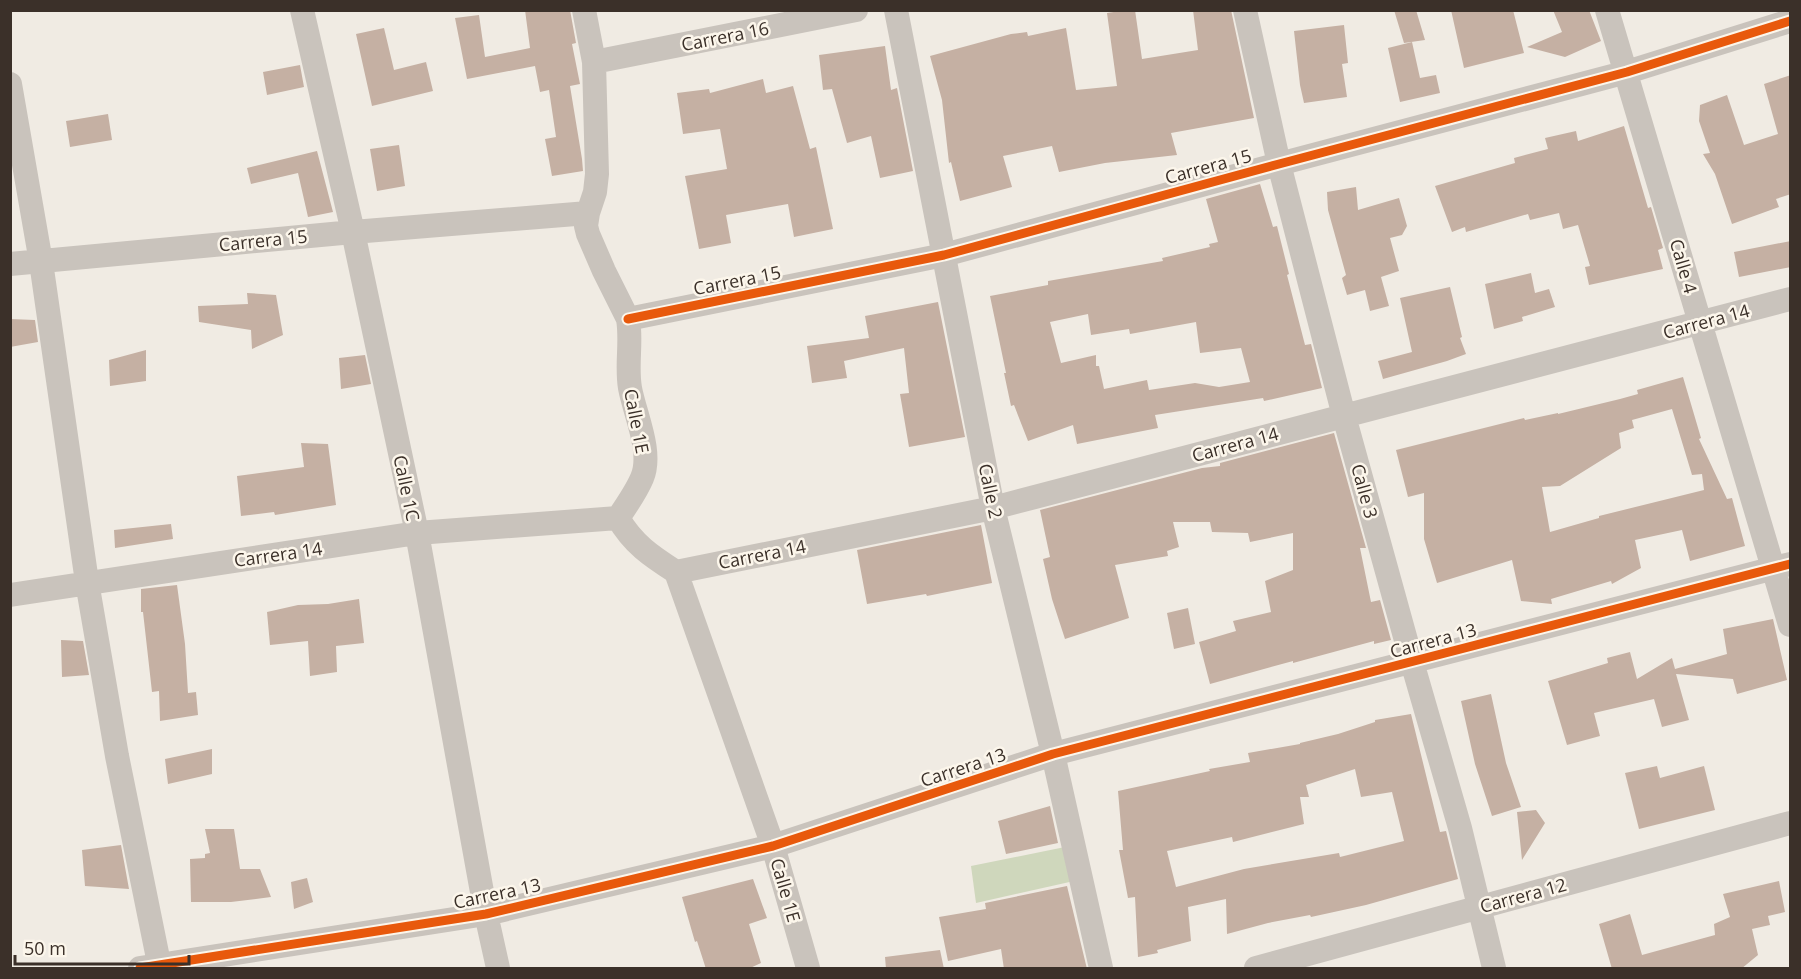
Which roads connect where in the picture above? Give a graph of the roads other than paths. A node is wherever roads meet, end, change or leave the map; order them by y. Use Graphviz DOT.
graph roads {
  1 [pos="302,10"];
  2 [pos="584,10"];
  3 [pos="856,10"];
  4 [pos="896,10"];
  5 [pos="1245,10"];
  6 [pos="1607,10"];
  7 [pos="1791,21"];
  8 [pos="594,63"];
  9 [pos="1627,72"];
  10 [pos="10,84"];
  11 [pos="1279,164"];
  12 [pos="588,213"];
  13 [pos="353,232"];
  14 [pos="944,255"];
  15 [pos="41,262"];
  16 [pos="10,264"];
  17 [pos="1791,299"];
  18 [pos="628,319"];
  19 [pos="1701,322"];
  20 [pos="1344,416"];
  21 [pos="993,508"];
  22 [pos="618,518"];
  23 [pos="417,533"];
  24 [pos="1782,566"];
  25 [pos="676,572"];
  26 [pos="87,582"];
  27 [pos="10,595"];
  28 [pos="1791,625"];
  29 [pos="1412,662"];
  30 [pos="1053,754"];
  31 [pos="1791,823"];
  32 [pos="774,846"];
  33 [pos="1480,907"];
  34 [pos="486,914"];
  35 [pos="153,968"];
  36 [pos="498,969"];
  37 [pos="808,969"];
  38 [pos="1101,969"];
  39 [pos="1256,969"];
  40 [pos="1494,969"];
  1 -- 13 [label="street, Calle 1C"];
  2 -- 8 [label="street, Calle 1E"];
  3 -- 8 [label="street, Carrera 16"];
  4 -- 14 [label="street, Calle 2"];
  5 -- 11 [label="street, Calle 3"];
  6 -- 9 [label="street, Calle 4"];
  7 -- 9 [label="street, Carrera 15"];
  8 -- 12 [label="street, Calle 1E"];
  9 -- 11 [label="street, Carrera 15"];
  9 -- 19 [label="street, Calle 4"];
  10 -- 15 [label="street"];
  11 -- 14 [label="street, Carrera 15"];
  11 -- 20 [label="street, Calle 3"];
  12 -- 13 [label="street, Carrera 15"];
  12 -- 18 [label="street, Calle 1E"];
  13 -- 15 [label="street, Carrera 15"];
  13 -- 23 [label="street, Calle 1C"];
  14 -- 18 [label="street, Carrera 15"];
  14 -- 21 [label="street, Calle 2"];
  15 -- 16 [label="street, Carrera 15"];
  15 -- 26 [label="street"];
  17 -- 19 [label="street, Carrera 14"];
  18 -- 22 [label="street, Calle 1E"];
  19 -- 20 [label="street, Carrera 14"];
  19 -- 24 [label="street, Calle 4"];
  20 -- 21 [label="street, Carrera 14"];
  20 -- 29 [label="street, Calle 3"];
  21 -- 25 [label="street, Carrera 14"];
  21 -- 30 [label="street, Calle 2"];
  22 -- 23 [label="street, Carrera 14"];
  22 -- 25 [label="street"];
  23 -- 26 [label="street, Carrera 14"];
  23 -- 34 [label="street, Calle 1C"];
  24 -- 28 [label="street, Calle 4"];
  24 -- 29 [label="street, Carrera 13"];
  25 -- 32 [label="street, Calle 1E"];
  26 -- 27 [label="street, Carrera 14"];
  26 -- 35 [label="street"];
  29 -- 30 [label="street, Carrera 13"];
  29 -- 33 [label="street, Calle 3"];
  30 -- 32 [label="street, Carrera 13"];
  30 -- 38 [label="street, Calle 2"];
  31 -- 33 [label="street, Carrera 12"];
  32 -- 34 [label="street, Carrera 13"];
  32 -- 37 [label="street, Calle 1E"];
  33 -- 39 [label="street, Carrera 12"];
  33 -- 40 [label="street, Calle 3"];
  34 -- 35 [label="street, Carrera 13"];
  34 -- 36 [label="street, Calle 1C"];
}
